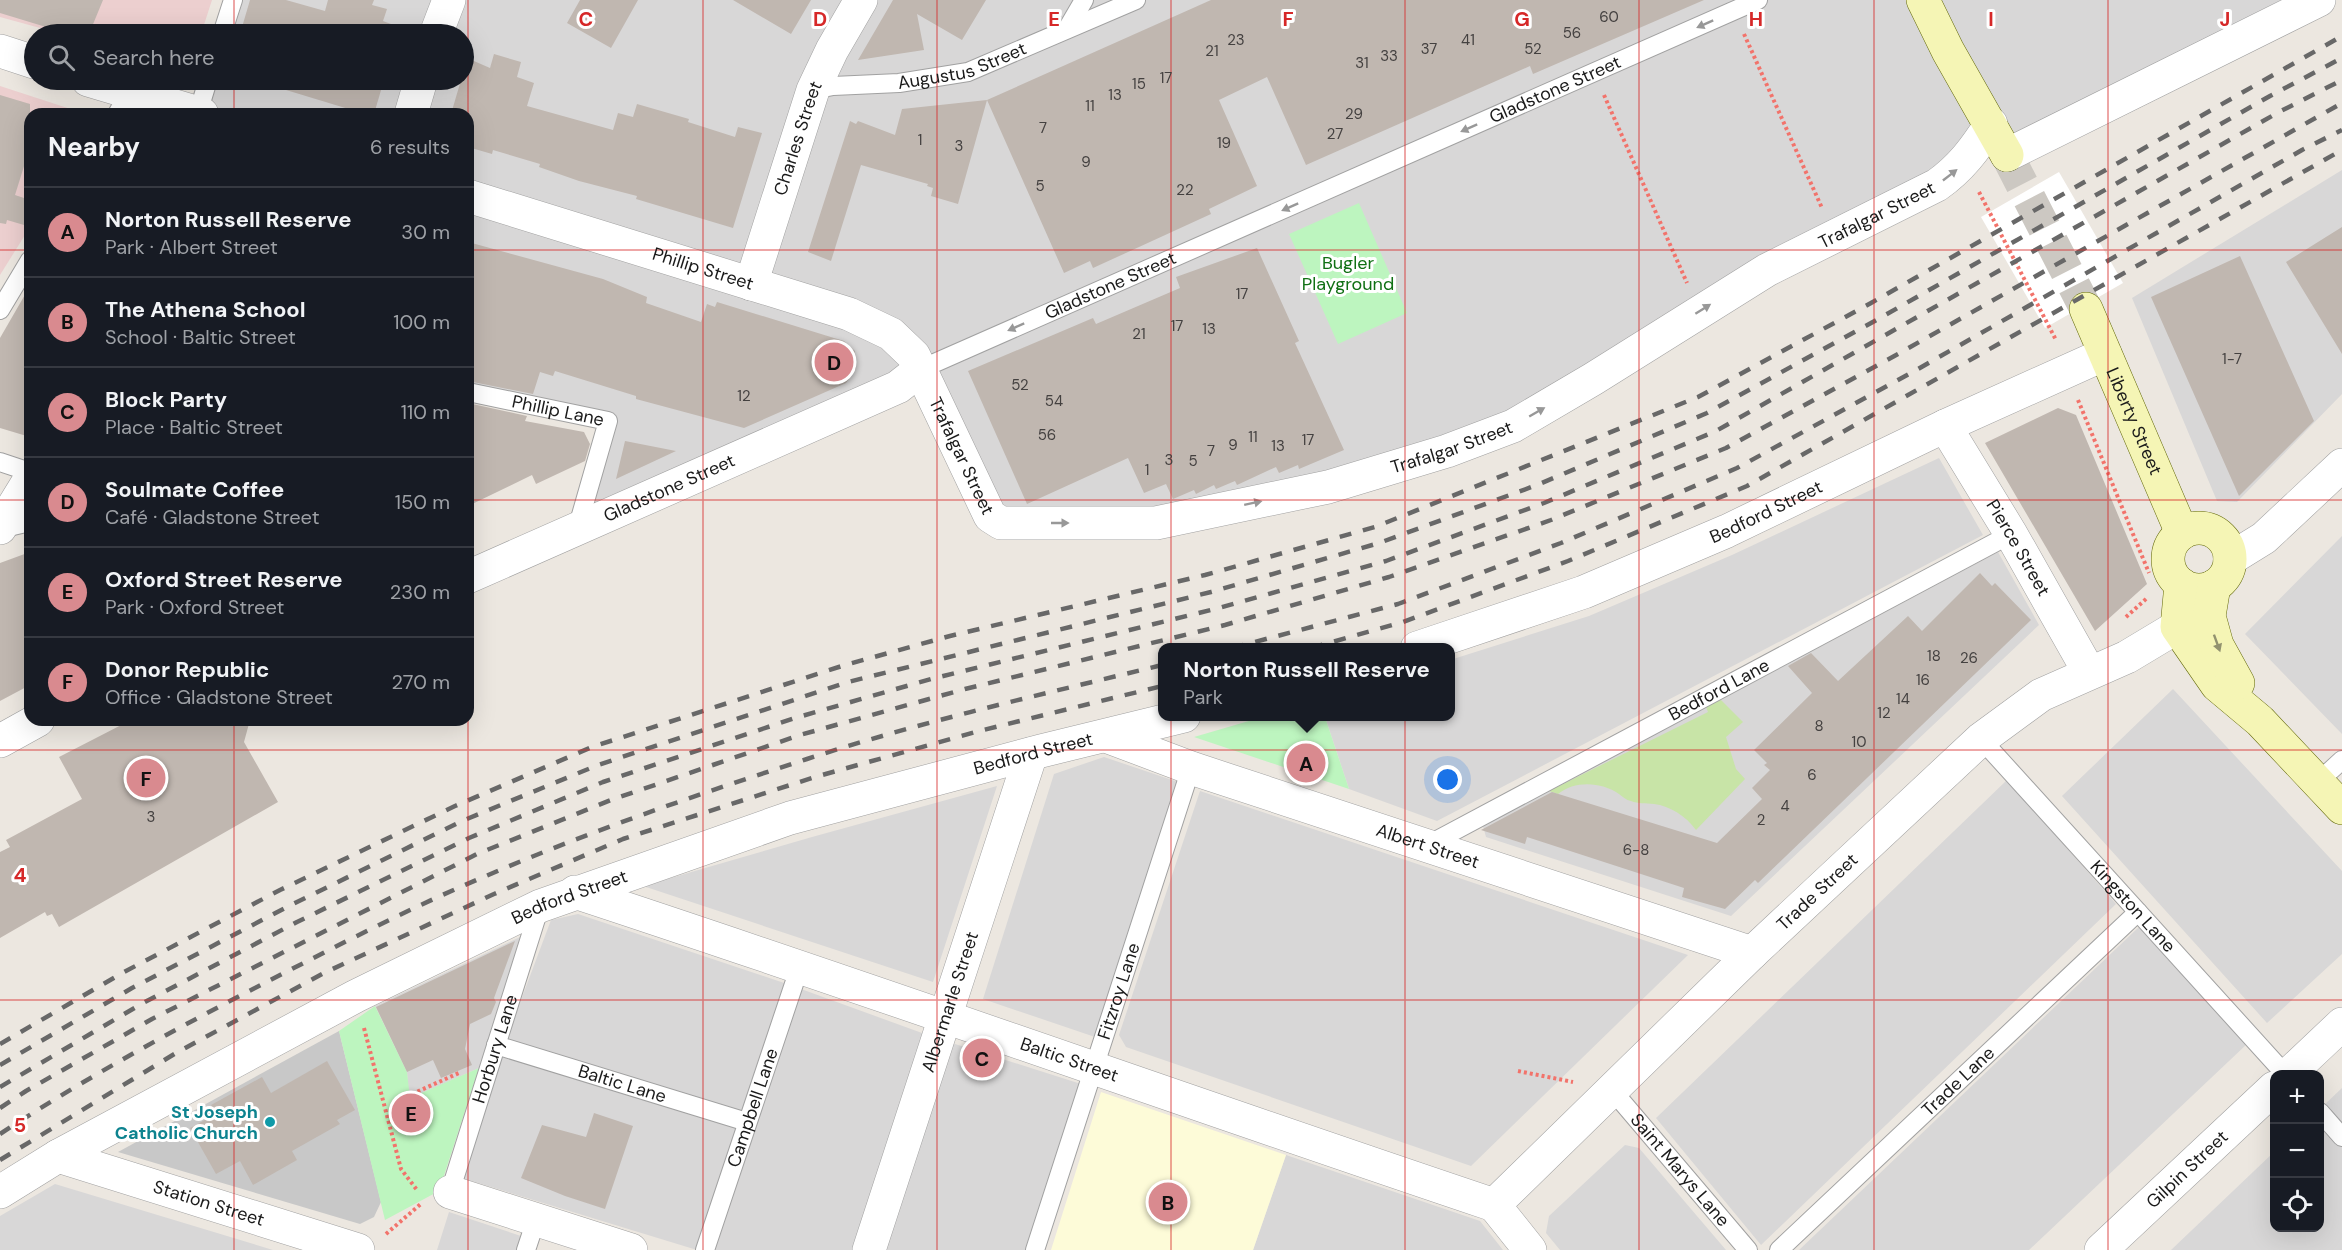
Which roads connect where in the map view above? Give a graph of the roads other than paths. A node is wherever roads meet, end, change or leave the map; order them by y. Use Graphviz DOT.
graph roads {
  1 [pos="233,0"];
  2 [pos="449,0"];
  3 [pos="861,0"];
  4 [pos="1084,0"];
  5 [pos="1136,0"];
  6 [pos="1758,0"];
  7 [pos="1923,0"];
  8 [pos="2319,0"];
  9 [pos="225,24"];
  10 [pos="440,24"];
  11 [pos="1067,29"];
  12 [pos="0,51"];
  13 [pos="24,59"];
  14 [pos="103,90"];
  15 [pos="206,90"];
  16 [pos="418,90"];
  17 [pos="813,90"];
  18 [pos="123,103"];
  19 [pos="162,108"];
  20 [pos="201,108"];
  21 [pos="413,108"];
  22 [pos="1991,124"];
  23 [pos="2007,155"];
  24 [pos="474,198"];
  25 [pos="24,271"];
  26 [pos="752,284"];
  27 [pos="2086,309"];
  28 [pos="0,310"];
  29 [pos="2105,354"];
  30 [pos="921,369"];
  31 [pos="474,393"];
  32 [pos="1945,426"];
  33 [pos="0,462"];
  34 [pos="2342,465"];
  35 [pos="24,470"];
  36 [pos="24,489"];
  37 [pos="24,523"];
  38 [pos="0,529"];
  39 [pos="577,529"];
  40 [pos="2182,533"];
  41 [pos="2012,534"];
  42 [pos="2222,573"];
  43 [pos="474,575"];
  44 [pos="2165,581"];
  45 [pos="2177,627"];
  46 [pos="1432,643"];
  47 [pos="2089,672"];
  48 [pos="1168,721"];
  49 [pos="2260,721"];
  50 [pos="27,726"];
  51 [pos="1106,736"];
  52 [pos="1982,739"];
  53 [pos="0,741"];
  54 [pos="1031,754"];
  55 [pos="2342,760"];
  56 [pos="1191,768"];
  57 [pos="2318,782"];
  58 [pos="2342,808"];
  59 [pos="1425,846"];
  60 [pos="575,892"];
  61 [pos="540,906"];
  62 [pos="2138,912"];
  63 [pos="1752,953"];
  64 [pos="800,966"];
  65 [pos="944,1017"];
  66 [pos="2342,1024"];
  67 [pos="494,1052"];
  68 [pos="1094,1069"];
  69 [pos="2283,1070"];
  70 [pos="2291,1070"];
  71 [pos="1612,1090"];
  72 [pos="2270,1092"];
  73 [pos="2324,1117"];
  74 [pos="747,1122"];
  75 [pos="2342,1137"];
  76 [pos="58,1156"];
  77 [pos="0,1192"];
  78 [pos="437,1197"];
  79 [pos="1494,1204"];
  80 [pos="531,1235"];
  81 [pos="371,1243"];
  82 [pos="631,1250"];
  83 [pos="705,1250"];
  84 [pos="869,1250"];
  85 [pos="1035,1250"];
  86 [pos="1530,1250"];
  87 [pos="1748,1250"];
  88 [pos="1779,1250"];
  89 [pos="2101,1250"];
  1 -- 9 [label="lane"];
  2 -- 10 [label="street"];
  3 -- 17 [label="street, Charles Street"];
  4 -- 11 [label="lane"];
  5 -- 11 [label="lane, Augustus Street"];
  6 -- 30 [label="lane, Gladstone Street, one-way"];
  7 -- 22 [label="main road"];
  8 -- 23 [label="street"];
  11 -- 17 [label="lane, Augustus Street"];
  12 -- 13 [label="street"];
  14 -- 18 [label="street"];
  15 -- 20 [label="lane"];
  16 -- 21 [label="street"];
  17 -- 26 [label="street, Charles Street"];
  18 -- 19 [label="street"];
  22 -- 23 [label="main road"];
  30 -- 22 [label="street, Trafalgar Street, one-way"];
  24 -- 26 [label="street, Phillip Street"];
  25 -- 28 [label="lane"];
  26 -- 30 [label="street, Phillip Street"];
  27 -- 29 [label="main road, Liberty Street"];
  29 -- 32 [label="street, Bedford Street"];
  29 -- 40 [label="main road, Liberty Street"];
  30 -- 39 [label="street, Gladstone Street"];
  31 -- 39 [label="lane, Phillip Lane"];
  32 -- 41 [label="street, Pierce Street"];
  32 -- 46 [label="street, Bedford Street"];
  33 -- 35 [label="lane"];
  34 -- 42 [label="street"];
  36 -- 38 [label="street"];
  37 -- 38 [label="lane"];
  39 -- 43 [label="street, Gladstone Street"];
  40 -- 42 [label="main road"];
  40 -- 44 [label="main road"];
  41 -- 47 [label="street, Pierce Street"];
  41 -- 59 [label="lane, Bedford Lane"];
  42 -- 44 [label="main road"];
  42 -- 49 [label="main road, one-way"];
  44 -- 45 [label="main road"];
  45 -- 47 [label="street, Trade Street"];
  45 -- 49 [label="main road"];
  47 -- 52 [label="street, Trade Street"];
  48 -- 51 [label="street, Bedford Street"];
  49 -- 57 [label="main road"];
  50 -- 53 [label="street"];
  51 -- 54 [label="street, Bedford Street"];
  51 -- 56 [label="street, Albert Street"];
  52 -- 62 [label="lane, Kingston Lane"];
  52 -- 63 [label="street, Trade Street"];
  54 -- 60 [label="street, Bedford Street"];
  54 -- 65 [label="street, Albermarle Street"];
  55 -- 57 [label="lane"];
  56 -- 59 [label="street, Albert Street"];
  56 -- 68 [label="lane, Fitzroy Lane"];
  57 -- 58 [label="main road"];
  59 -- 63 [label="street, Albert Street"];
  60 -- 61 [label="street, Bedford Street"];
  60 -- 64 [label="street, Baltic Street"];
  61 -- 67 [label="lane, Horbury Lane"];
  61 -- 76 [label="street, Bedford Street"];
  62 -- 69 [label="lane, Kingston Lane"];
  62 -- 88 [label="lane, Trade Lane"];
  63 -- 71 [label="street, Trade Street"];
  64 -- 65 [label="street, Baltic Street"];
  64 -- 74 [label="lane, Campbell Lane"];
  65 -- 68 [label="street, Baltic Street"];
  65 -- 84 [label="street, Albermarle Street"];
  66 -- 70 [label="street"];
  67 -- 74 [label="lane, Baltic Lane"];
  67 -- 78 [label="lane, Horbury Lane"];
  68 -- 79 [label="street, Baltic Street"];
  68 -- 85 [label="lane, Fitzroy Lane"];
  71 -- 79 [label="street, Trade Street"];
  71 -- 87 [label="lane, Saint Marys Lane"];
  72 -- 89 [label="street, Gilpin Street"];
  73 -- 75 [label="lane"];
  74 -- 83 [label="lane, Campbell Lane"];
  76 -- 77 [label="street, Bedford Street"];
  76 -- 81 [label="street, Station Street"];
  78 -- 80 [label="street"];
  79 -- 86 [label="street"];
  80 -- 82 [label="street"];
}
